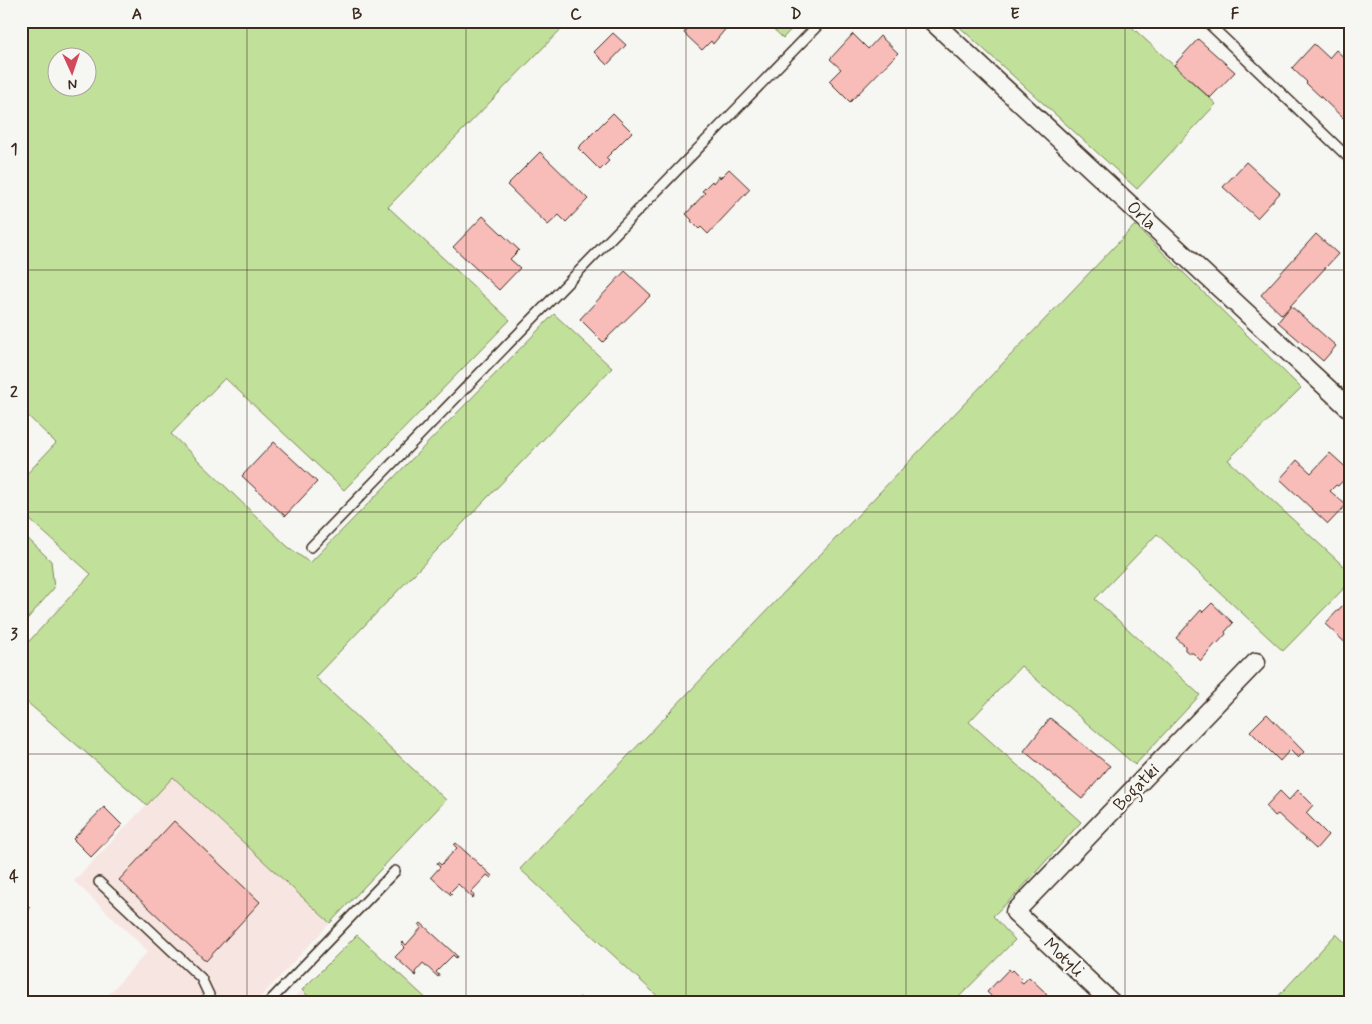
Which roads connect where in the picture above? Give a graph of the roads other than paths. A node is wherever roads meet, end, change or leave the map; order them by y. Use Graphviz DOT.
graph roads {
  1 [pos="822,21"];
  2 [pos="932,21"];
  3 [pos="1206,21"];
  4 [pos="1351,160"];
  5 [pos="1351,410"];
  6 [pos="311,546"];
  7 [pos="1256,662"];
  8 [pos="395,871"];
  9 [pos="99,882"];
  10 [pos="1015,912"];
  11 [pos="209,1003"];
  12 [pos="268,1003"];
  13 [pos="1112,1003"];
  1 -- 6 [label="lane"];
  2 -- 5 [label="street, Orla"];
  3 -- 4 [label="lane"];
  7 -- 10 [label="street, Bogatki"];
  8 -- 12 [label="lane"];
  9 -- 11 [label="lane"];
  10 -- 13 [label="street, Motyli"];
}
